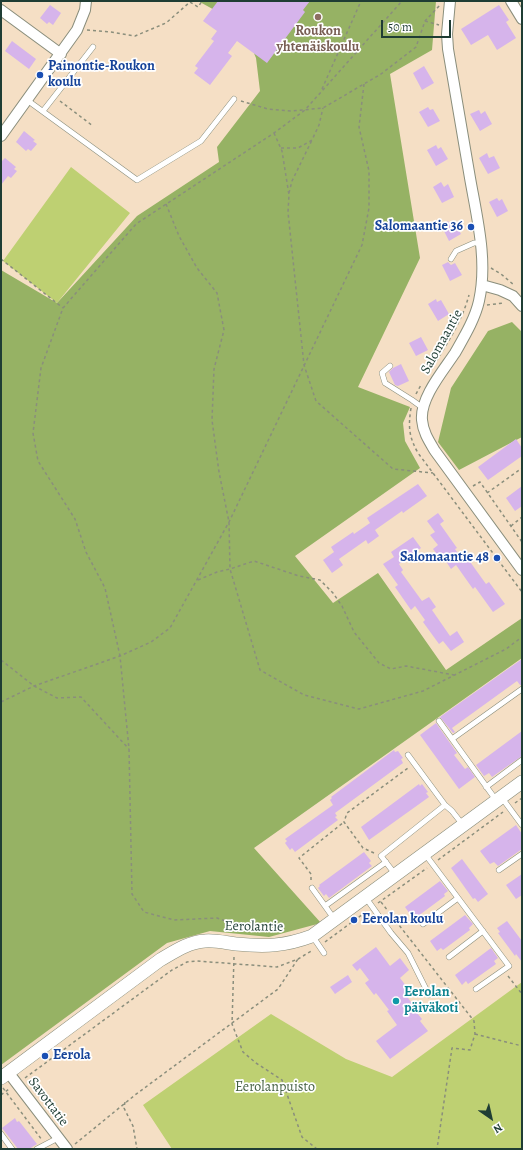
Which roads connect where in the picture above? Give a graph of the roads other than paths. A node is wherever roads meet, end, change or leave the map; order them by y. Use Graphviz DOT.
graph roads {
  1 [pos="86,1"];
  2 [pos="511,1"];
  3 [pos="445,3"];
  4 [pos="1,10"];
  5 [pos="522,18"];
  6 [pos="93,47"];
  7 [pos="60,54"];
  8 [pos="234,99"];
  9 [pos="27,100"];
  10 [pos="42,111"];
  11 [pos="1,136"];
  12 [pos="481,243"];
  13 [pos="451,259"];
  14 [pos="482,285"];
  15 [pos="515,294"];
  16 [pos="522,306"];
  17 [pos="390,366"];
  18 [pos="423,408"];
  19 [pos="522,570"];
  20 [pos="522,689"];
  21 [pos="439,721"];
  22 [pos="452,739"];
  23 [pos="408,755"];
  24 [pos="522,760"];
  25 [pos="522,782"];
  26 [pos="486,787"];
  27 [pos="499,799"];
  28 [pos="445,805"];
  29 [pos="463,825"];
  30 [pos="522,826"];
  31 [pos="425,853"];
  32 [pos="522,854"];
  33 [pos="386,862"];
  34 [pos="499,870"];
  35 [pos="396,875"];
  36 [pos="312,888"];
  37 [pos="365,897"];
  38 [pos="458,898"];
  39 [pos="326,906"];
  40 [pos="335,920"];
  41 [pos="423,924"];
  42 [pos="483,931"];
  43 [pos="312,936"];
  44 [pos="324,953"];
  45 [pos="448,957"];
  46 [pos="476,989"];
  47 [pos="429,995"];
  48 [pos="5,1075"];
  49 [pos="1,1134"];
  50 [pos="58,1138"];
  51 [pos="71,1147"];
  52 [pos="12,1149"];
  53 [pos="37,1149"];
  1 -- 7 [label="street"];
  2 -- 5 [label="street"];
  3 -- 12 [label="street, Salomaantie"];
  4 -- 7 [label="street"];
  6 -- 10 [label="lane"];
  7 -- 9 [label="street"];
  8 -- 10 [label="lane"];
  9 -- 10 [label="lane"];
  9 -- 11 [label="street"];
  12 -- 13 [label="lane"];
  12 -- 14 [label="street, Salomaantie"];
  14 -- 15 [label="street"];
  14 -- 18 [label="street, Salomaantie"];
  15 -- 16 [label="street"];
  17 -- 18 [label="lane"];
  18 -- 19 [label="street, Salomaantie"];
  20 -- 22 [label="lane"];
  21 -- 22 [label="lane"];
  22 -- 26 [label="lane"];
  23 -- 28 [label="lane"];
  24 -- 26 [label="lane"];
  25 -- 27 [label="street, Eerolantie"];
  26 -- 27 [label="lane"];
  27 -- 29 [label="street, Eerolantie"];
  27 -- 30 [label="lane"];
  28 -- 29 [label="lane"];
  28 -- 33 [label="lane"];
  29 -- 31 [label="street, Eerolantie"];
  31 -- 35 [label="street, Eerolantie"];
  31 -- 38 [label="lane"];
  32 -- 34 [label="lane"];
  33 -- 35 [label="lane"];
  33 -- 39 [label="lane"];
  35 -- 37 [label="street, Eerolantie"];
  36 -- 39 [label="lane"];
  37 -- 40 [label="street, Eerolantie"];
  37 -- 47 [label="lane"];
  38 -- 41 [label="lane"];
  38 -- 42 [label="lane"];
  39 -- 40 [label="lane"];
  40 -- 43 [label="street, Eerolantie"];
  42 -- 45 [label="lane"];
  42 -- 46 [label="lane"];
  43 -- 44 [label="lane"];
  43 -- 48 [label="street, Eerolantie"];
  48 -- 50 [label="street, Savottatie"];
  49 -- 52 [label="lane"];
  50 -- 51 [label="street, Savottatie"];
  50 -- 53 [label="lane"];
}
